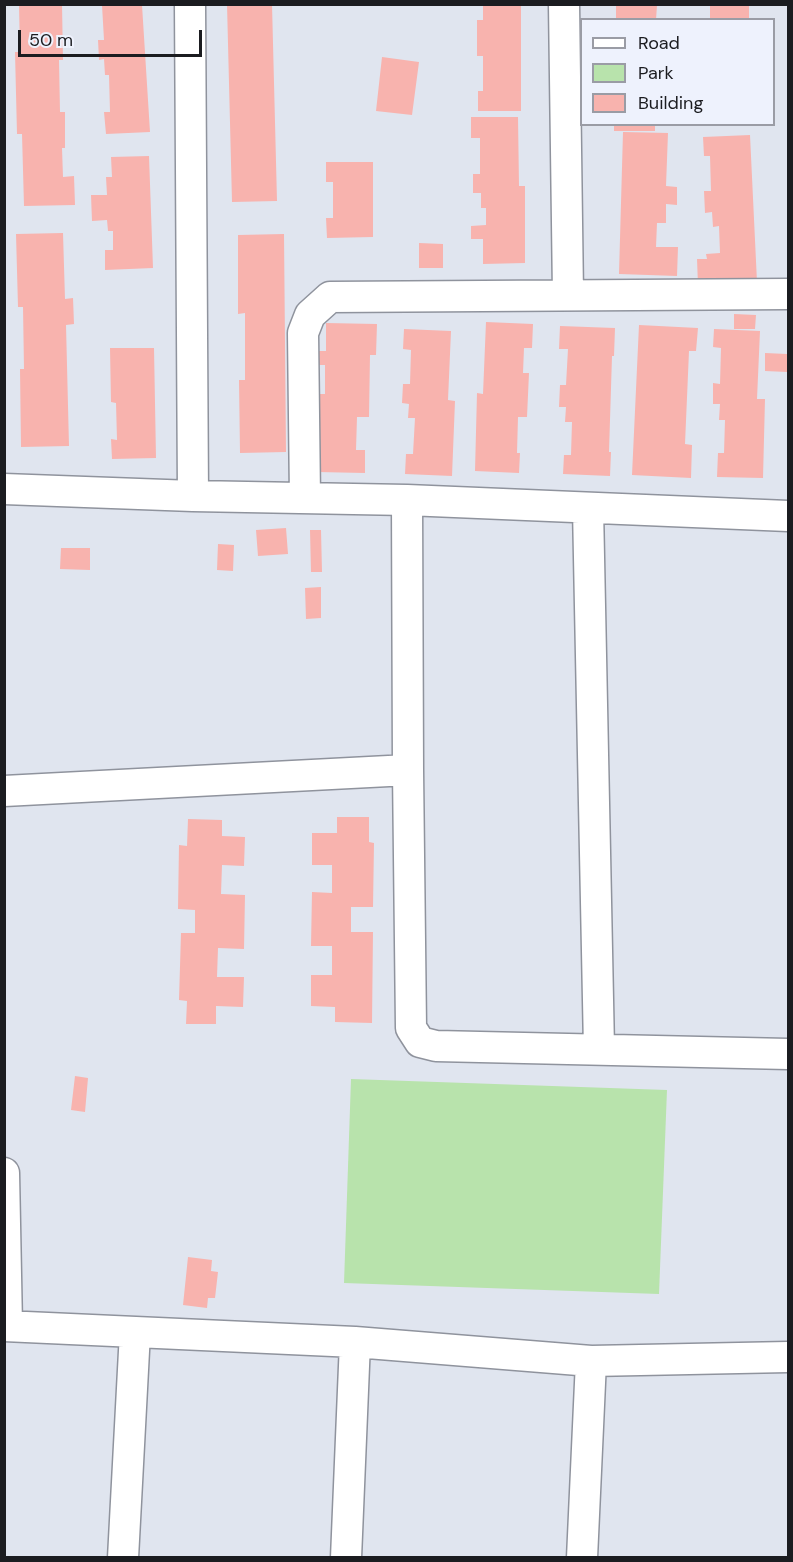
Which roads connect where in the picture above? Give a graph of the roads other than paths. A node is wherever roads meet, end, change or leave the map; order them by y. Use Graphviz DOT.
graph roads {
  1 [pos="189,4"];
  2 [pos="564,4"];
  3 [pos="789,294"];
  4 [pos="568,295"];
  5 [pos="4,489"];
  6 [pos="194,496"];
  7 [pos="305,498"];
  8 [pos="407,500"];
  9 [pos="588,508"];
  10 [pos="789,516"];
  11 [pos="408,770"];
  12 [pos="4,791"];
  13 [pos="599,1048"];
  14 [pos="789,1053"];
  15 [pos="4,1173"];
  16 [pos="6,1326"];
  17 [pos="135,1332"];
  18 [pos="355,1342"];
  19 [pos="789,1357"];
  20 [pos="591,1361"];
  21 [pos="123,1557"];
  22 [pos="346,1557"];
  23 [pos="582,1557"];
  1 -- 6 [label="street"];
  2 -- 4 [label="street"];
  3 -- 4 [label="street"];
  4 -- 7 [label="street"];
  5 -- 6 [label="street"];
  6 -- 7 [label="street"];
  7 -- 8 [label="street"];
  8 -- 9 [label="street"];
  8 -- 11 [label="street"];
  9 -- 10 [label="street"];
  9 -- 13 [label="street"];
  11 -- 12 [label="street"];
  11 -- 13 [label="street"];
  13 -- 14 [label="street"];
  15 -- 16 [label="street"];
  16 -- 17 [label="street"];
  17 -- 18 [label="street"];
  17 -- 21 [label="street"];
  18 -- 20 [label="street"];
  18 -- 22 [label="street"];
  19 -- 20 [label="street"];
  20 -- 23 [label="street"];
}
